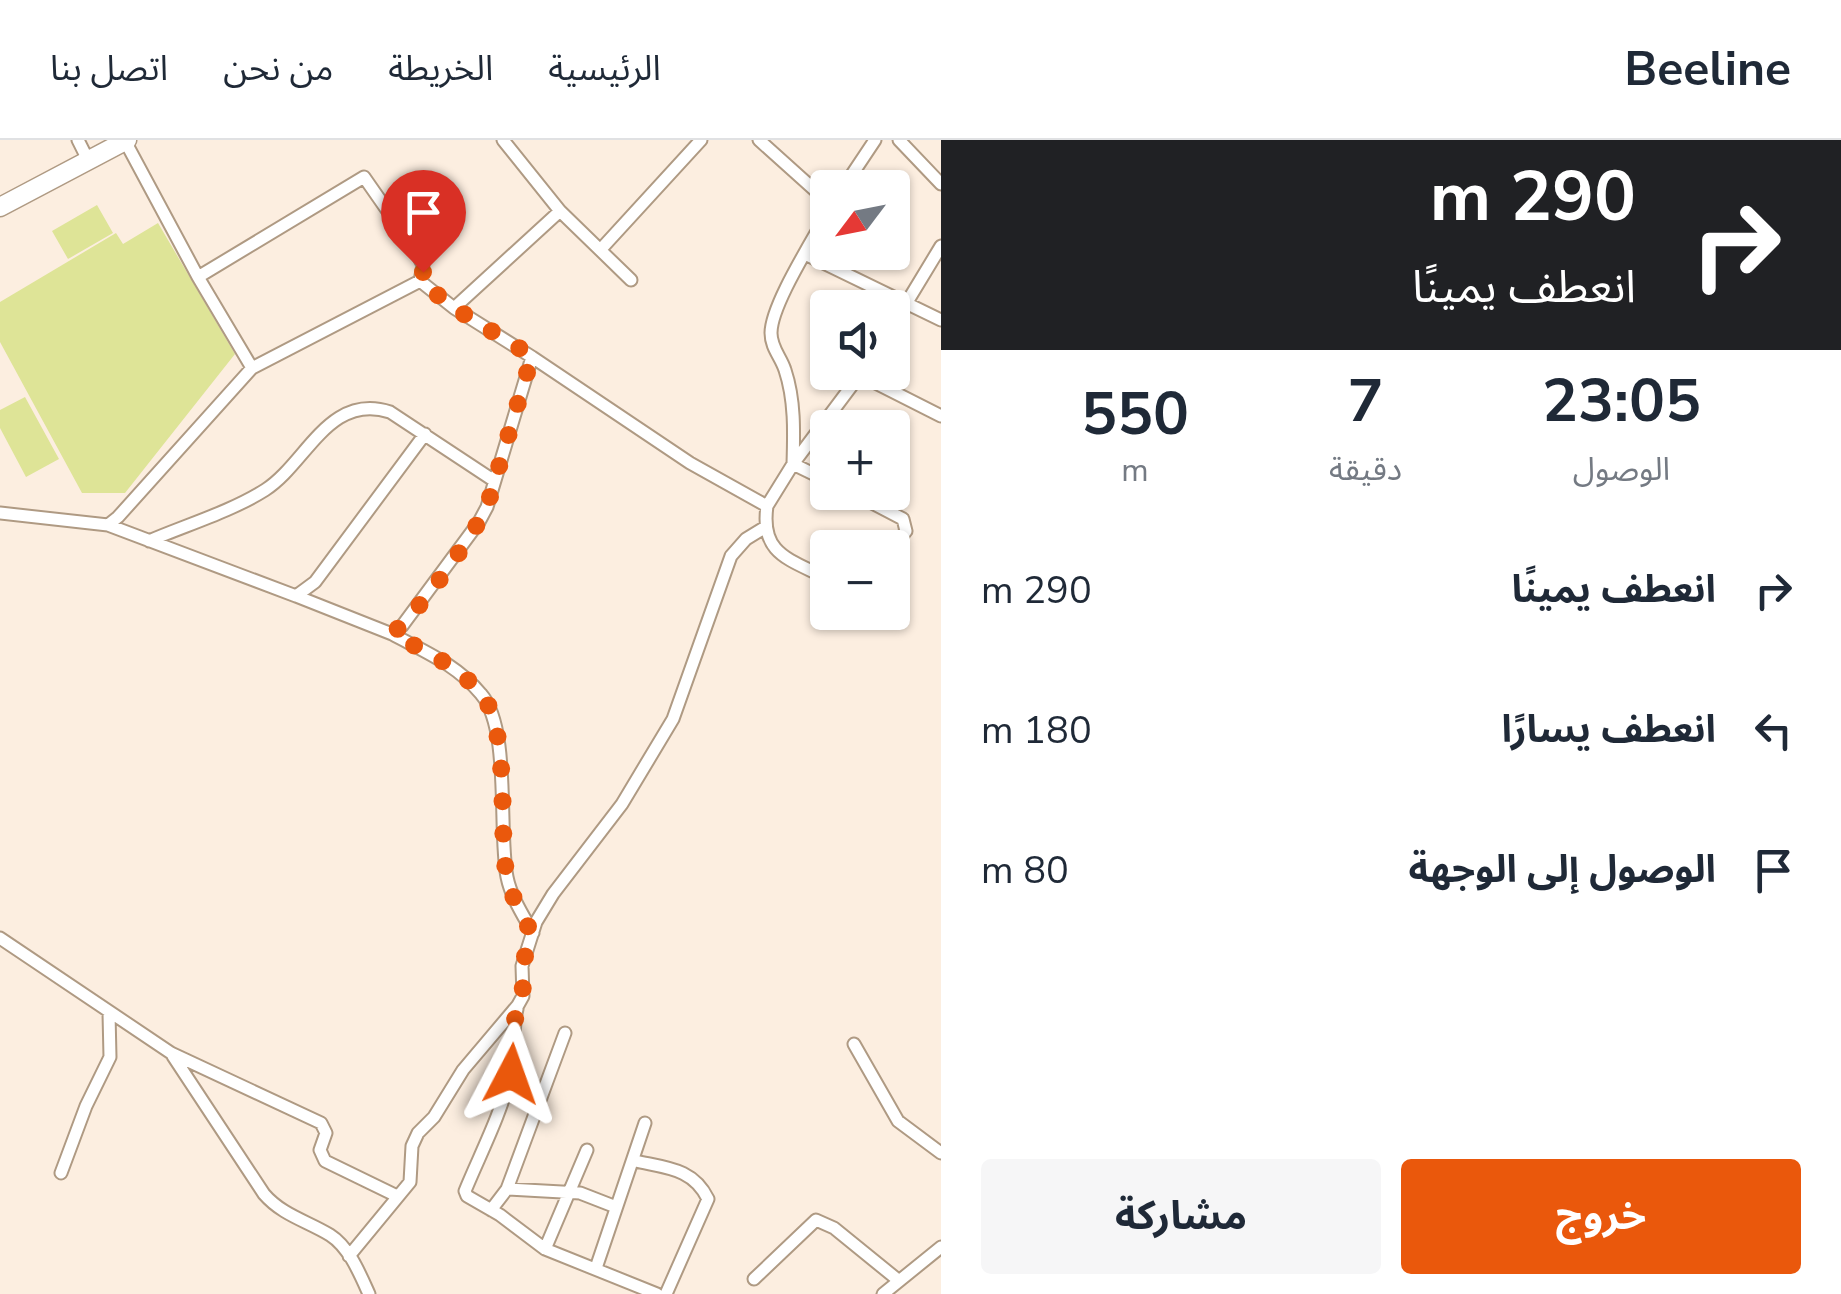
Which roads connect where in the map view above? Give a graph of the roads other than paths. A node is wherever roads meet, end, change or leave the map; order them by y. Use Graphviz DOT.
graph roads {
  1 [pos="78,140"];
  2 [pos="126,140"];
  3 [pos="503,140"];
  4 [pos="702,140"];
  5 [pos="759,140"];
  6 [pos="876,140"];
  7 [pos="899,140"];
  8 [pos="88,160"];
  9 [pos="855,170"];
  10 [pos="941,184"];
  11 [pos="810,186"];
  12 [pos="0,206"];
  13 [pos="560,211"];
  14 [pos="810,245"];
  15 [pos="941,246"];
  16 [pos="602,248"];
  17 [pos="805,254"];
  18 [pos="198,277"];
  19 [pos="632,280"];
  20 [pos="420,281"];
  21 [pos="883,290"];
  22 [pos="910,300"];
  23 [pos="910,303"];
  24 [pos="454,308"];
  25 [pos="941,320"];
  26 [pos="532,356"];
  27 [pos="252,368"];
  28 [pos="849,390"];
  29 [pos="891,390"];
  30 [pos="941,416"];
  31 [pos="425,434"];
  32 [pos="793,464"];
  33 [pos="810,472"];
  34 [pos="493,480"];
  35 [pos="767,506"];
  36 [pos="887,510"];
  37 [pos="0,512"];
  38 [pos="108,525"];
  39 [pos="764,528"];
  40 [pos="906,530"];
  41 [pos="149,541"];
  42 [pos="810,569"];
  43 [pos="296,596"];
  44 [pos="392,634"];
  45 [pos="532,934"];
  46 [pos="0,938"];
  47 [pos="518,1005"];
  48 [pos="109,1013"];
  49 [pos="566,1033"];
  50 [pos="854,1044"];
  51 [pos="171,1053"];
  52 [pos="645,1123"];
  53 [pos="588,1150"];
  54 [pos="941,1153"];
  55 [pos="635,1161"];
  56 [pos="61,1173"];
  57 [pos="507,1188"];
  58 [pos="569,1192"];
  59 [pos="397,1196"];
  60 [pos="616,1208"];
  61 [pos="491,1210"];
  62 [pos="941,1247"];
  63 [pos="545,1249"];
  64 [pos="349,1256"];
  65 [pos="596,1268"];
  66 [pos="360,1276"];
  67 [pos="754,1279"];
  68 [pos="898,1280"];
  69 [pos="352,1294"];
  70 [pos="369,1294"];
  71 [pos="657,1294"];
  72 [pos="666,1294"];
  73 [pos="883,1294"];
  1 -- 8 [label="street"];
  2 -- 8 [label="street"];
  2 -- 18 [label="street"];
  3 -- 13 [label="street"];
  4 -- 16 [label="street"];
  5 -- 11 [label="street"];
  6 -- 9 [label="street"];
  7 -- 10 [label="street"];
  8 -- 12 [label="street"];
  13 -- 16 [label="street"];
  13 -- 24 [label="street"];
  14 -- 17 [label="street"];
  15 -- 22 [label="street"];
  16 -- 19 [label="street"];
  17 -- 21 [label="street"];
  17 -- 32 [label="street"];
  18 -- 20 [label="street"];
  18 -- 27 [label="street"];
  20 -- 24 [label="street"];
  20 -- 27 [label="street"];
  23 -- 25 [label="street"];
  24 -- 26 [label="street"];
  26 -- 34 [label="street"];
  26 -- 35 [label="street"];
  27 -- 38 [label="street"];
  28 -- 32 [label="street"];
  29 -- 30 [label="street"];
  31 -- 34 [label="street"];
  31 -- 41 [label="street"];
  31 -- 43 [label="street"];
  32 -- 33 [label="street"];
  32 -- 35 [label="street"];
  34 -- 44 [label="street"];
  35 -- 39 [label="street"];
  36 -- 40 [label="street"];
  37 -- 38 [label="street"];
  38 -- 41 [label="street"];
  39 -- 42 [label="street"];
  39 -- 45 [label="street"];
  41 -- 43 [label="street"];
  43 -- 44 [label="street"];
  44 -- 45 [label="street"];
  45 -- 47 [label="street"];
  46 -- 48 [label="street"];
  47 -- 59 [label="street"];
  47 -- 61 [label="street"];
  48 -- 51 [label="street"];
  48 -- 56 [label="street"];
  49 -- 57 [label="street"];
  50 -- 54 [label="street"];
  51 -- 59 [label="street"];
  51 -- 64 [label="street"];
  52 -- 55 [label="street"];
  53 -- 58 [label="street"];
  55 -- 60 [label="street"];
  55 -- 72 [label="street"];
  57 -- 58 [label="street"];
  57 -- 61 [label="street"];
  58 -- 60 [label="street"];
  58 -- 63 [label="street"];
  59 -- 64 [label="street"];
  60 -- 65 [label="street"];
  61 -- 63 [label="street"];
  62 -- 68 [label="street"];
  63 -- 65 [label="street"];
  64 -- 66 [label="street"];
  65 -- 71 [label="street"];
  66 -- 69 [label="street"];
  66 -- 70 [label="street"];
  67 -- 68 [label="street"];
  68 -- 73 [label="street"];
}
